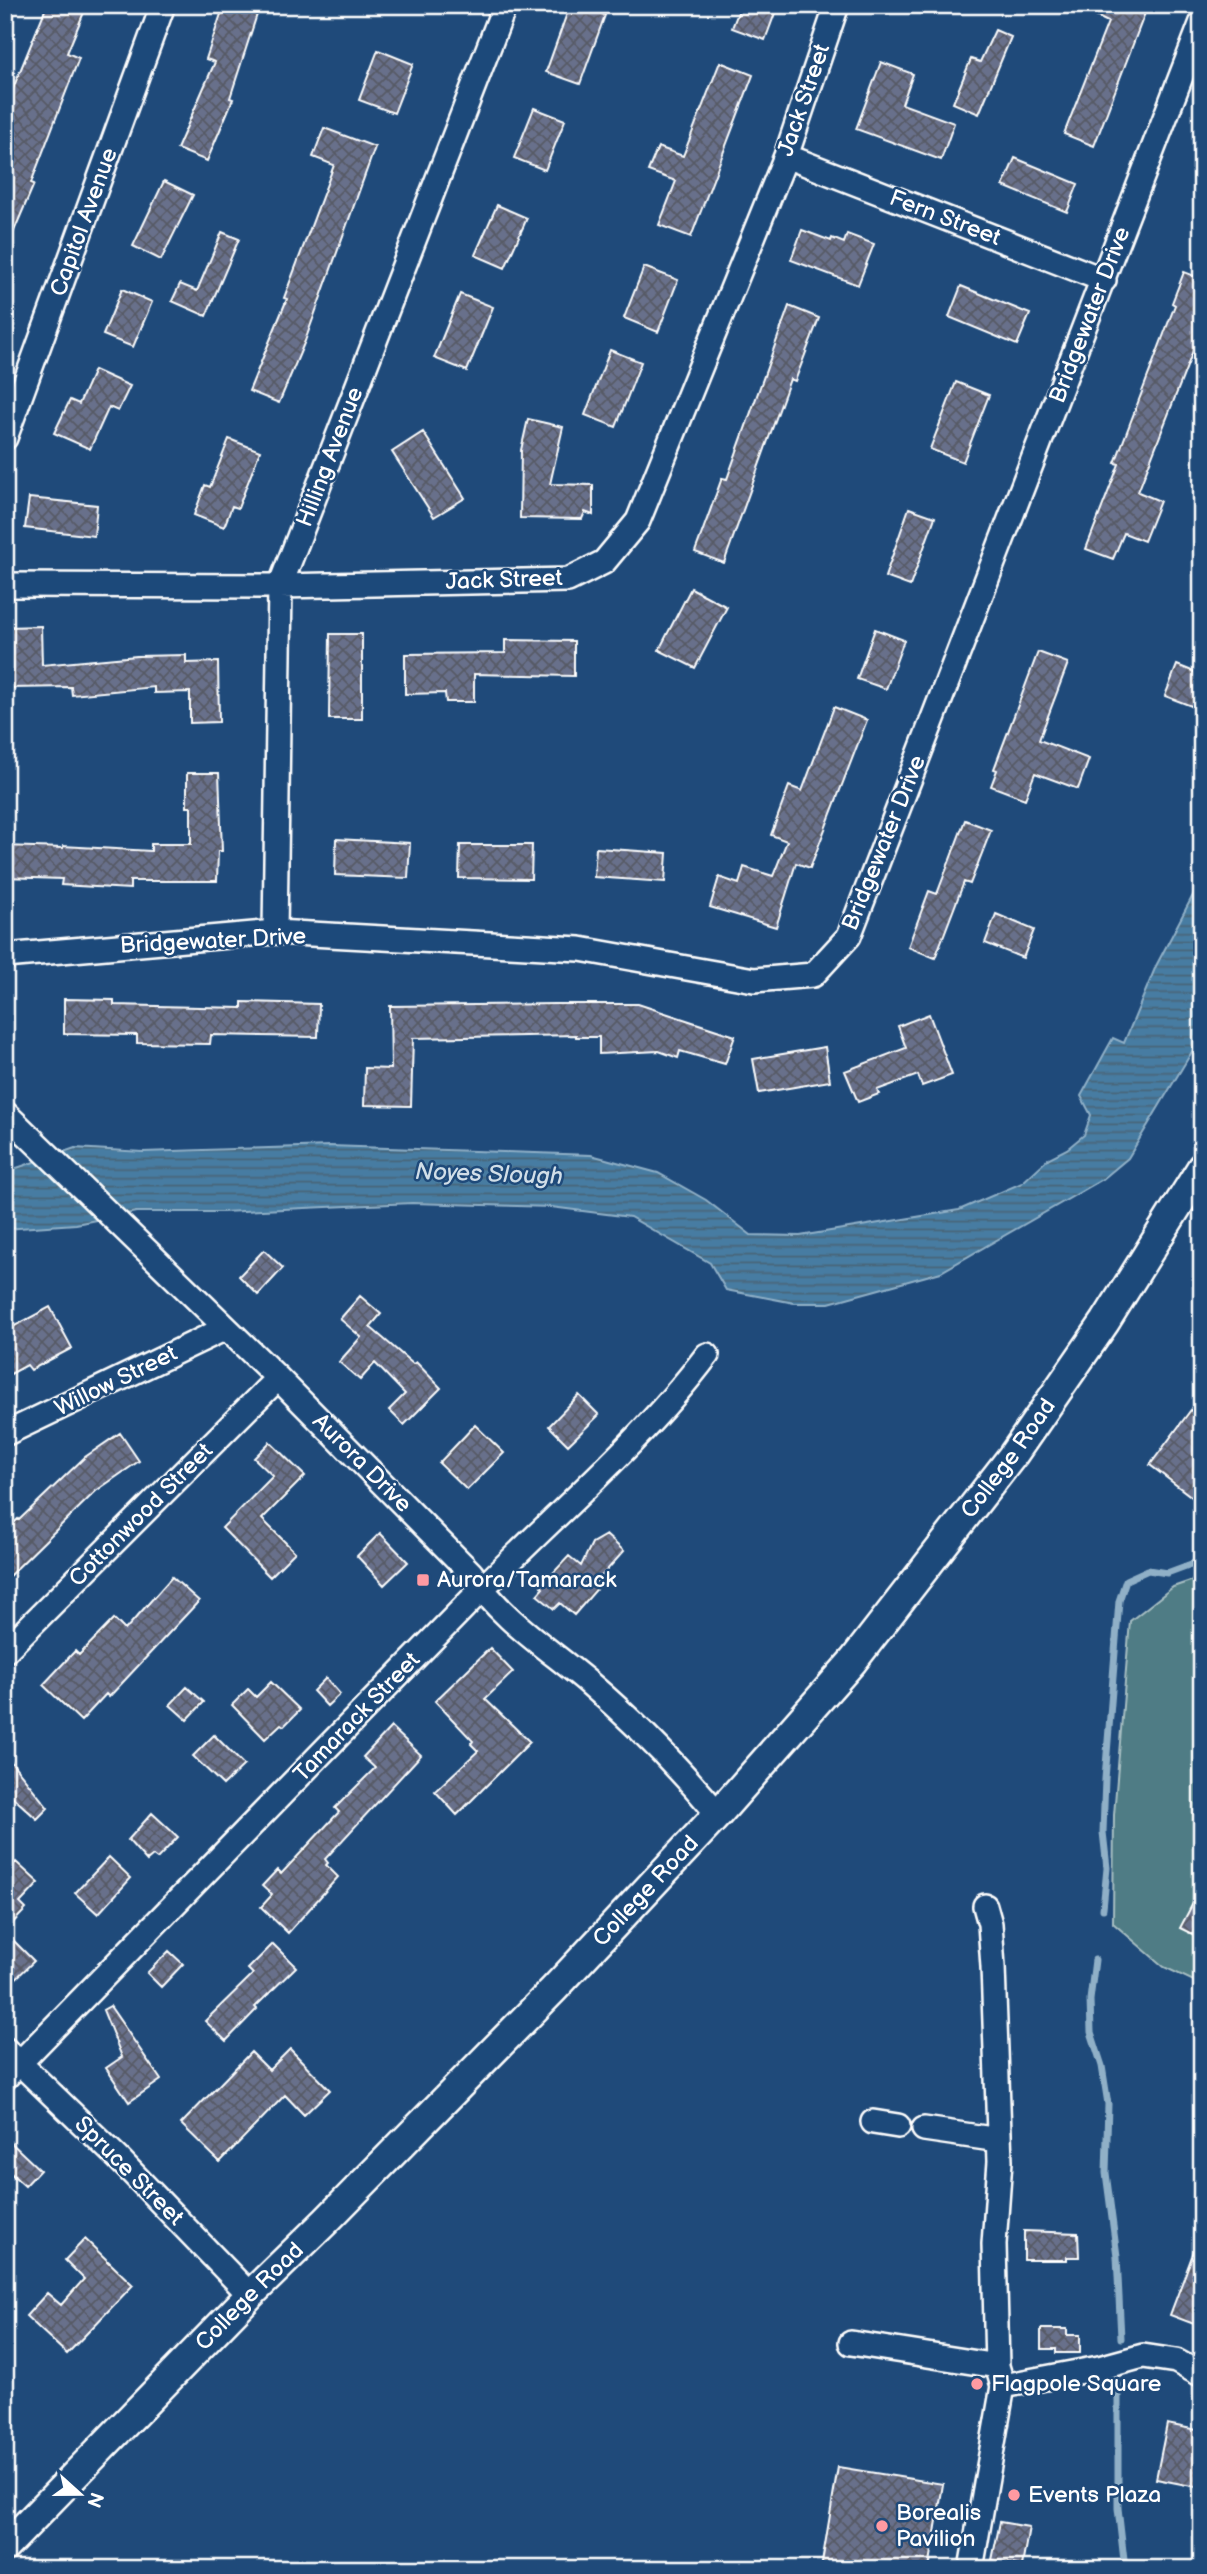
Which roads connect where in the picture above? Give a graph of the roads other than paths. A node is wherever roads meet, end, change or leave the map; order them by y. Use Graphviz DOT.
graph roads {
  1 [pos="163,5"];
  2 [pos="505,5"];
  3 [pos="837,5"];
  4 [pos="1202,22"];
  5 [pos="786,156"];
  6 [pos="1104,280"];
  7 [pos="5,438"];
  8 [pos="5,585"];
  9 [pos="280,586"];
  10 [pos="275,932"];
  11 [pos="5,956"];
  12 [pos="5,1113"];
  13 [pos="1202,1167"];
  14 [pos="226,1328"];
  15 [pos="707,1354"];
  16 [pos="278,1378"];
  17 [pos="5,1434"];
  18 [pos="481,1590"];
  19 [pos="5,1651"];
  20 [pos="718,1814"];
  21 [pos="985,1906"];
  22 [pos="10,2064"];
  23 [pos="873,2122"];
  24 [pos="898,2126"];
  25 [pos="924,2129"];
  26 [pos="999,2140"];
  27 [pos="250,2295"];
  28 [pos="851,2343"];
  29 [pos="1202,2375"];
  30 [pos="1000,2376"];
  31 [pos="5,2547"];
  32 [pos="971,2569"];
  1 -- 7 [label="street, Capitol Avenue"];
  2 -- 9 [label="street, Hilling Avenue"];
  3 -- 5 [label="street, Jack Street"];
  4 -- 6 [label="street, Bridgewater Drive"];
  5 -- 6 [label="street, Fern Street"];
  5 -- 9 [label="street, Jack Street"];
  6 -- 10 [label="street, Bridgewater Drive"];
  8 -- 9 [label="street, Jack Street"];
  9 -- 10 [label="street, Hilling Avenue"];
  10 -- 11 [label="street, Bridgewater Drive"];
  12 -- 14 [label="street, Aurora Drive"];
  13 -- 20 [label="main road, College Road"];
  14 -- 16 [label="street, Aurora Drive"];
  14 -- 17 [label="street, Willow Street"];
  15 -- 18 [label="street, Tamarack Street"];
  16 -- 18 [label="street, Aurora Drive"];
  16 -- 19 [label="street, Cottonwood Street"];
  18 -- 20 [label="street, Aurora Drive"];
  18 -- 22 [label="street, Tamarack Street"];
  20 -- 27 [label="main road, College Road"];
  21 -- 26 [label="street"];
  22 -- 27 [label="street, Spruce Street"];
  23 -- 24 [label="street"];
  25 -- 26 [label="street"];
  26 -- 30 [label="street"];
  27 -- 31 [label="main road, College Road"];
  28 -- 30 [label="street"];
  29 -- 30 [label="street"];
  30 -- 32 [label="street"];
}
